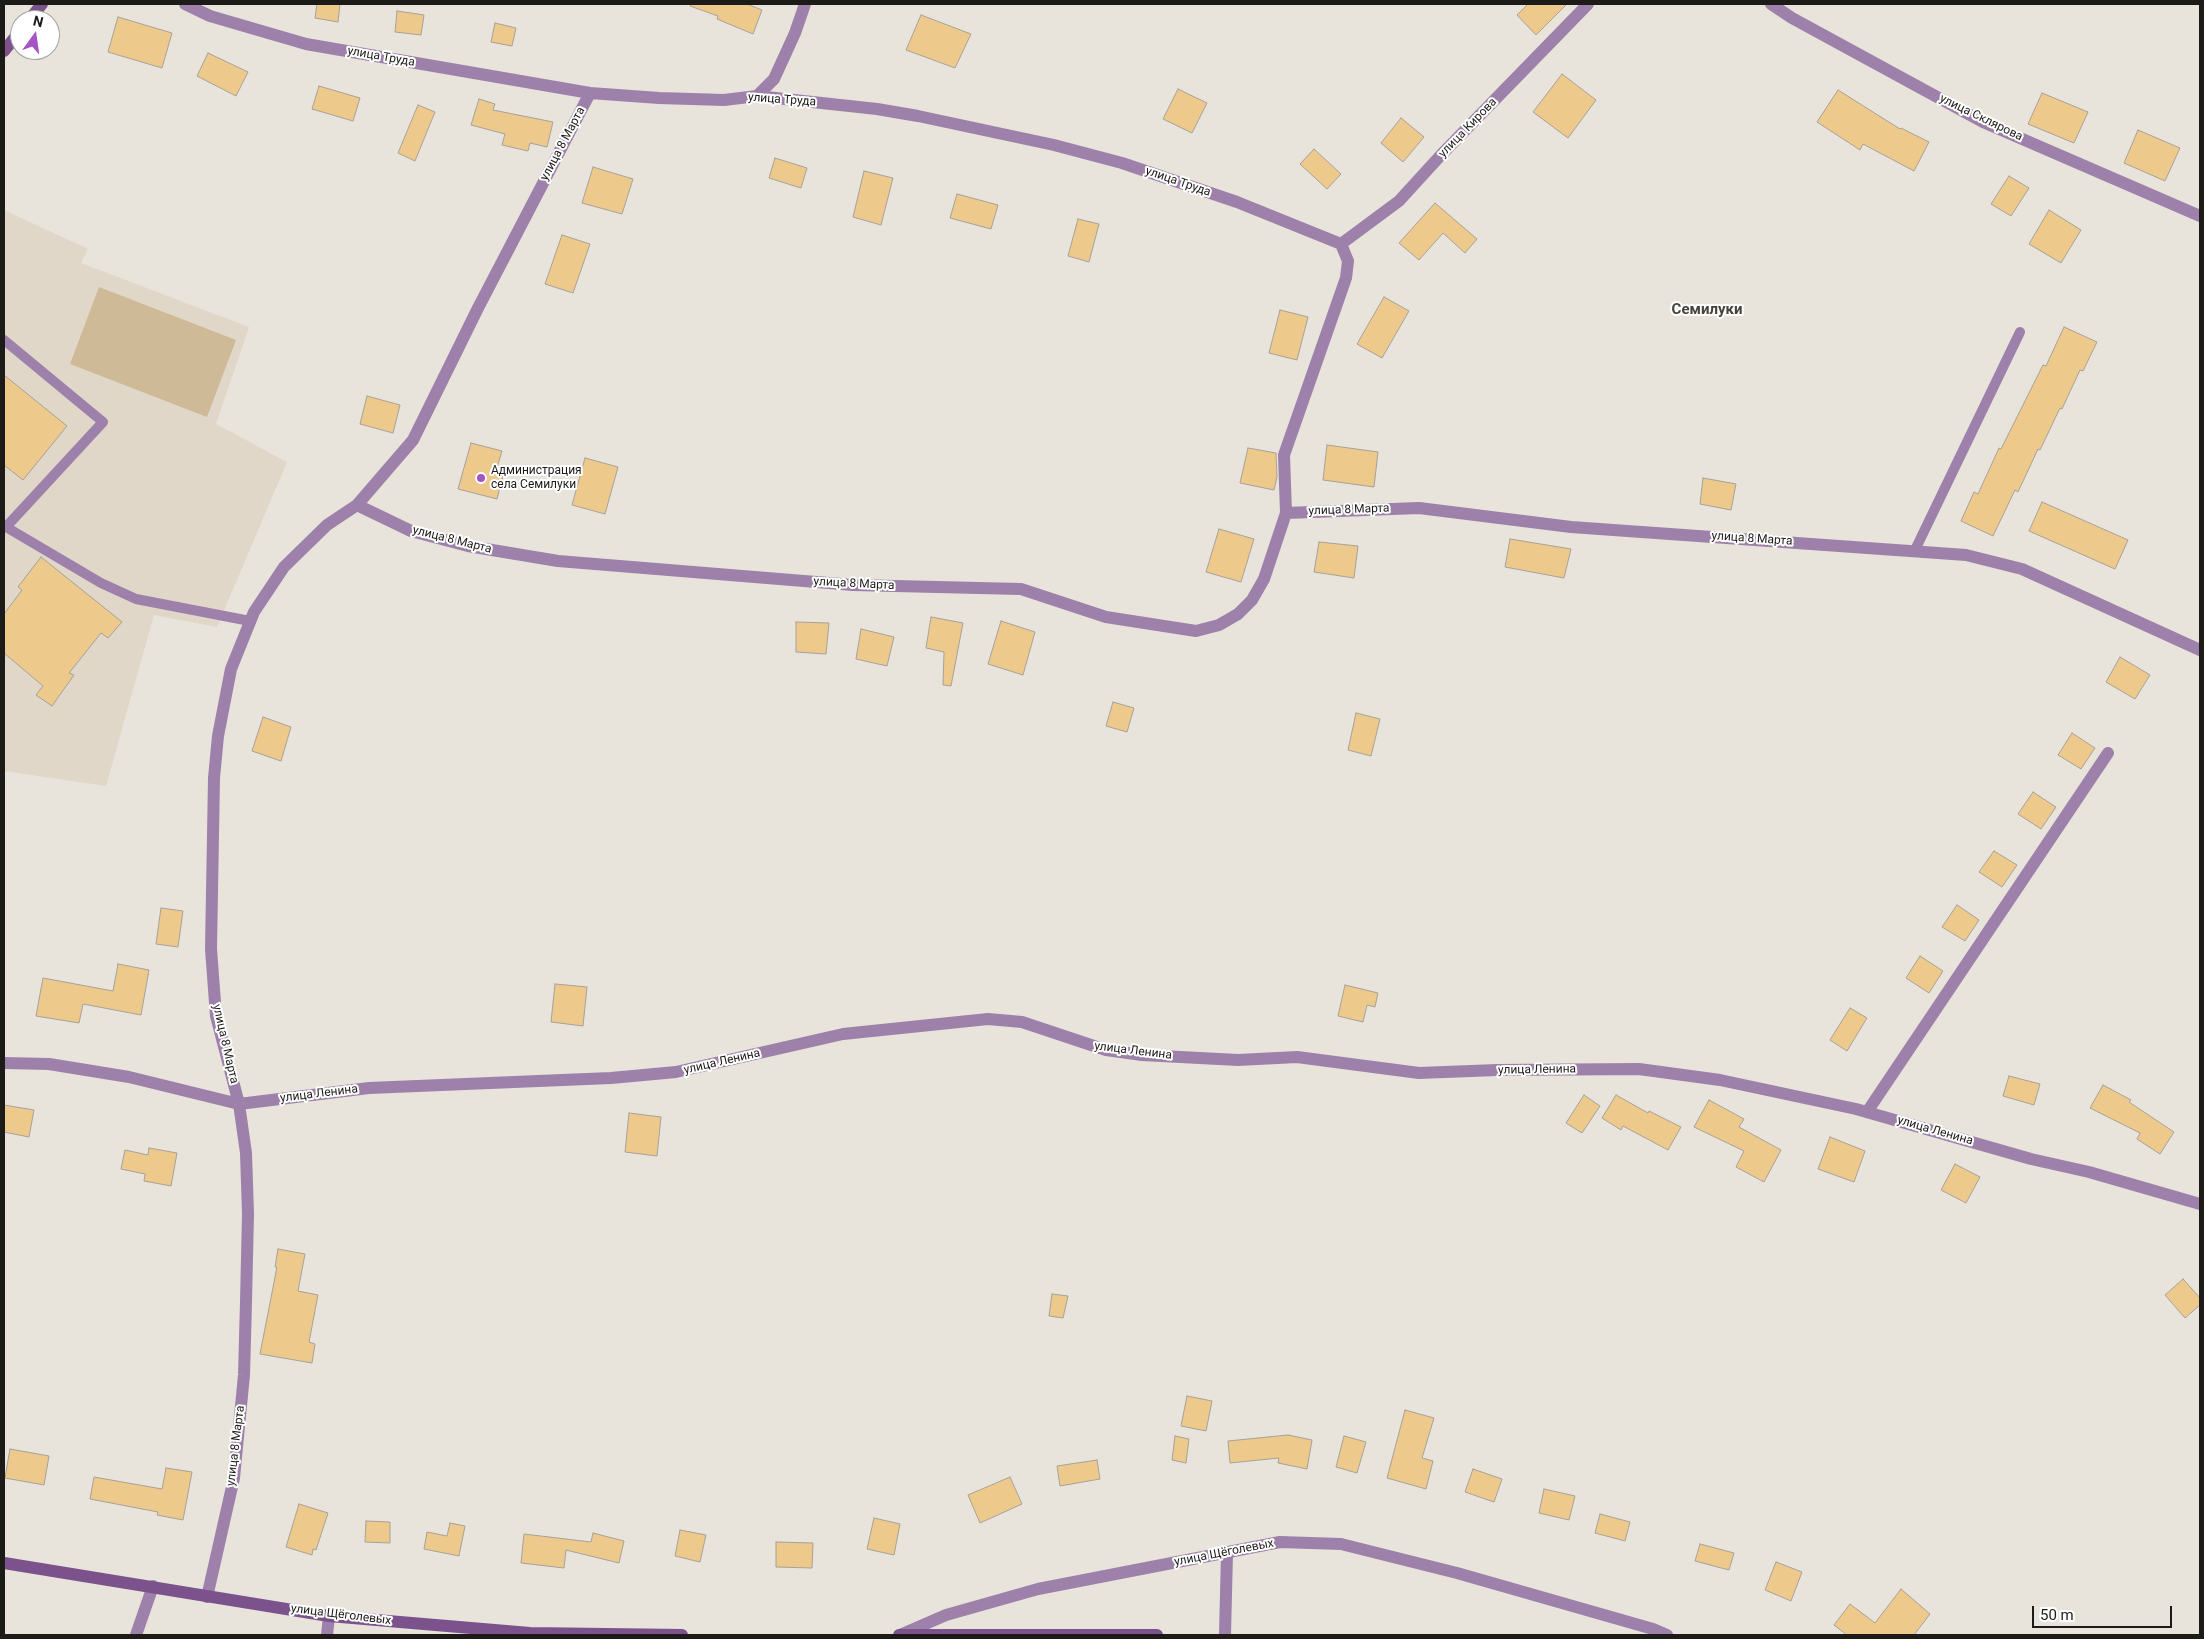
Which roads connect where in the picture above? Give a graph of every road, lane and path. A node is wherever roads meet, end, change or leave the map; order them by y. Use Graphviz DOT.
graph roads {
  1 [pos="184,4"];
  2 [pos="805,4"];
  3 [pos="1588,4"];
  4 [pos="1771,4"];
  5 [pos="590,93"];
  6 [pos="757,96"];
  7 [pos="2200,216"];
  8 [pos="1341,244"];
  9 [pos="2020,332"];
  10 [pos="4,340"];
  11 [pos="357,505"];
  12 [pos="1286,513"];
  13 [pos="1915,550"];
  14 [pos="250,621"];
  15 [pos="2200,650"];
  16 [pos="2108,753"];
  17 [pos="4,1063"];
  18 [pos="239,1104"];
  19 [pos="1867,1112"];
  20 [pos="2200,1204"];
  21 [pos="1226,1553"];
  22 [pos="4,1563"];
  23 [pos="153,1586"];
  24 [pos="207,1597"];
  25 [pos="329,1616"];
  26 [pos="136,1635"];
  27 [pos="327,1635"];
  28 [pos="682,1635"];
  29 [pos="900,1635"];
  30 [pos="1126,1635"];
  31 [pos="1157,1635"];
  32 [pos="1225,1635"];
  33 [pos="1667,1635"];
  1 -- 5 [label="street, улица Труда"];
  2 -- 6 [label="street"];
  3 -- 8 [label="street, улица Кирова"];
  4 -- 7 [label="street, улица Склярова"];
  5 -- 6 [label="street, улица Труда"];
  5 -- 11 [label="street, улица 8 Марта"];
  6 -- 8 [label="street, улица Труда"];
  8 -- 12 [label="street, улица 8 Марта"];
  9 -- 13 [label="lane"];
  10 -- 14 [label="lane"];
  11 -- 12 [label="street, улица 8 Марта"];
  11 -- 14 [label="street, улица 8 Марта"];
  12 -- 13 [label="street, улица 8 Марта"];
  13 -- 15 [label="street, улица 8 Марта"];
  14 -- 18 [label="street, улица 8 Марта"];
  16 -- 19 [label="street"];
  17 -- 18 [label="street, улица Ленина"];
  18 -- 19 [label="street, улица Ленина"];
  18 -- 24 [label="street, улица 8 Марта"];
  19 -- 20 [label="street, улица Ленина"];
  21 -- 29 [label="street, улица Щёголевых"];
  21 -- 32 [label="street"];
  21 -- 33 [label="street, улица Щёголевых"];
  22 -- 23 [label="main road, улица Щёголевых"];
  23 -- 24 [label="main road, улица Щёголевых"];
  23 -- 26 [label="street"];
  24 -- 25 [label="main road, улица Щёголевых"];
  25 -- 27 [label="street"];
  25 -- 28 [label="main road, улица Щёголевых"];
  29 -- 30 [label="main road"];
  30 -- 31 [label="main road"];
}
